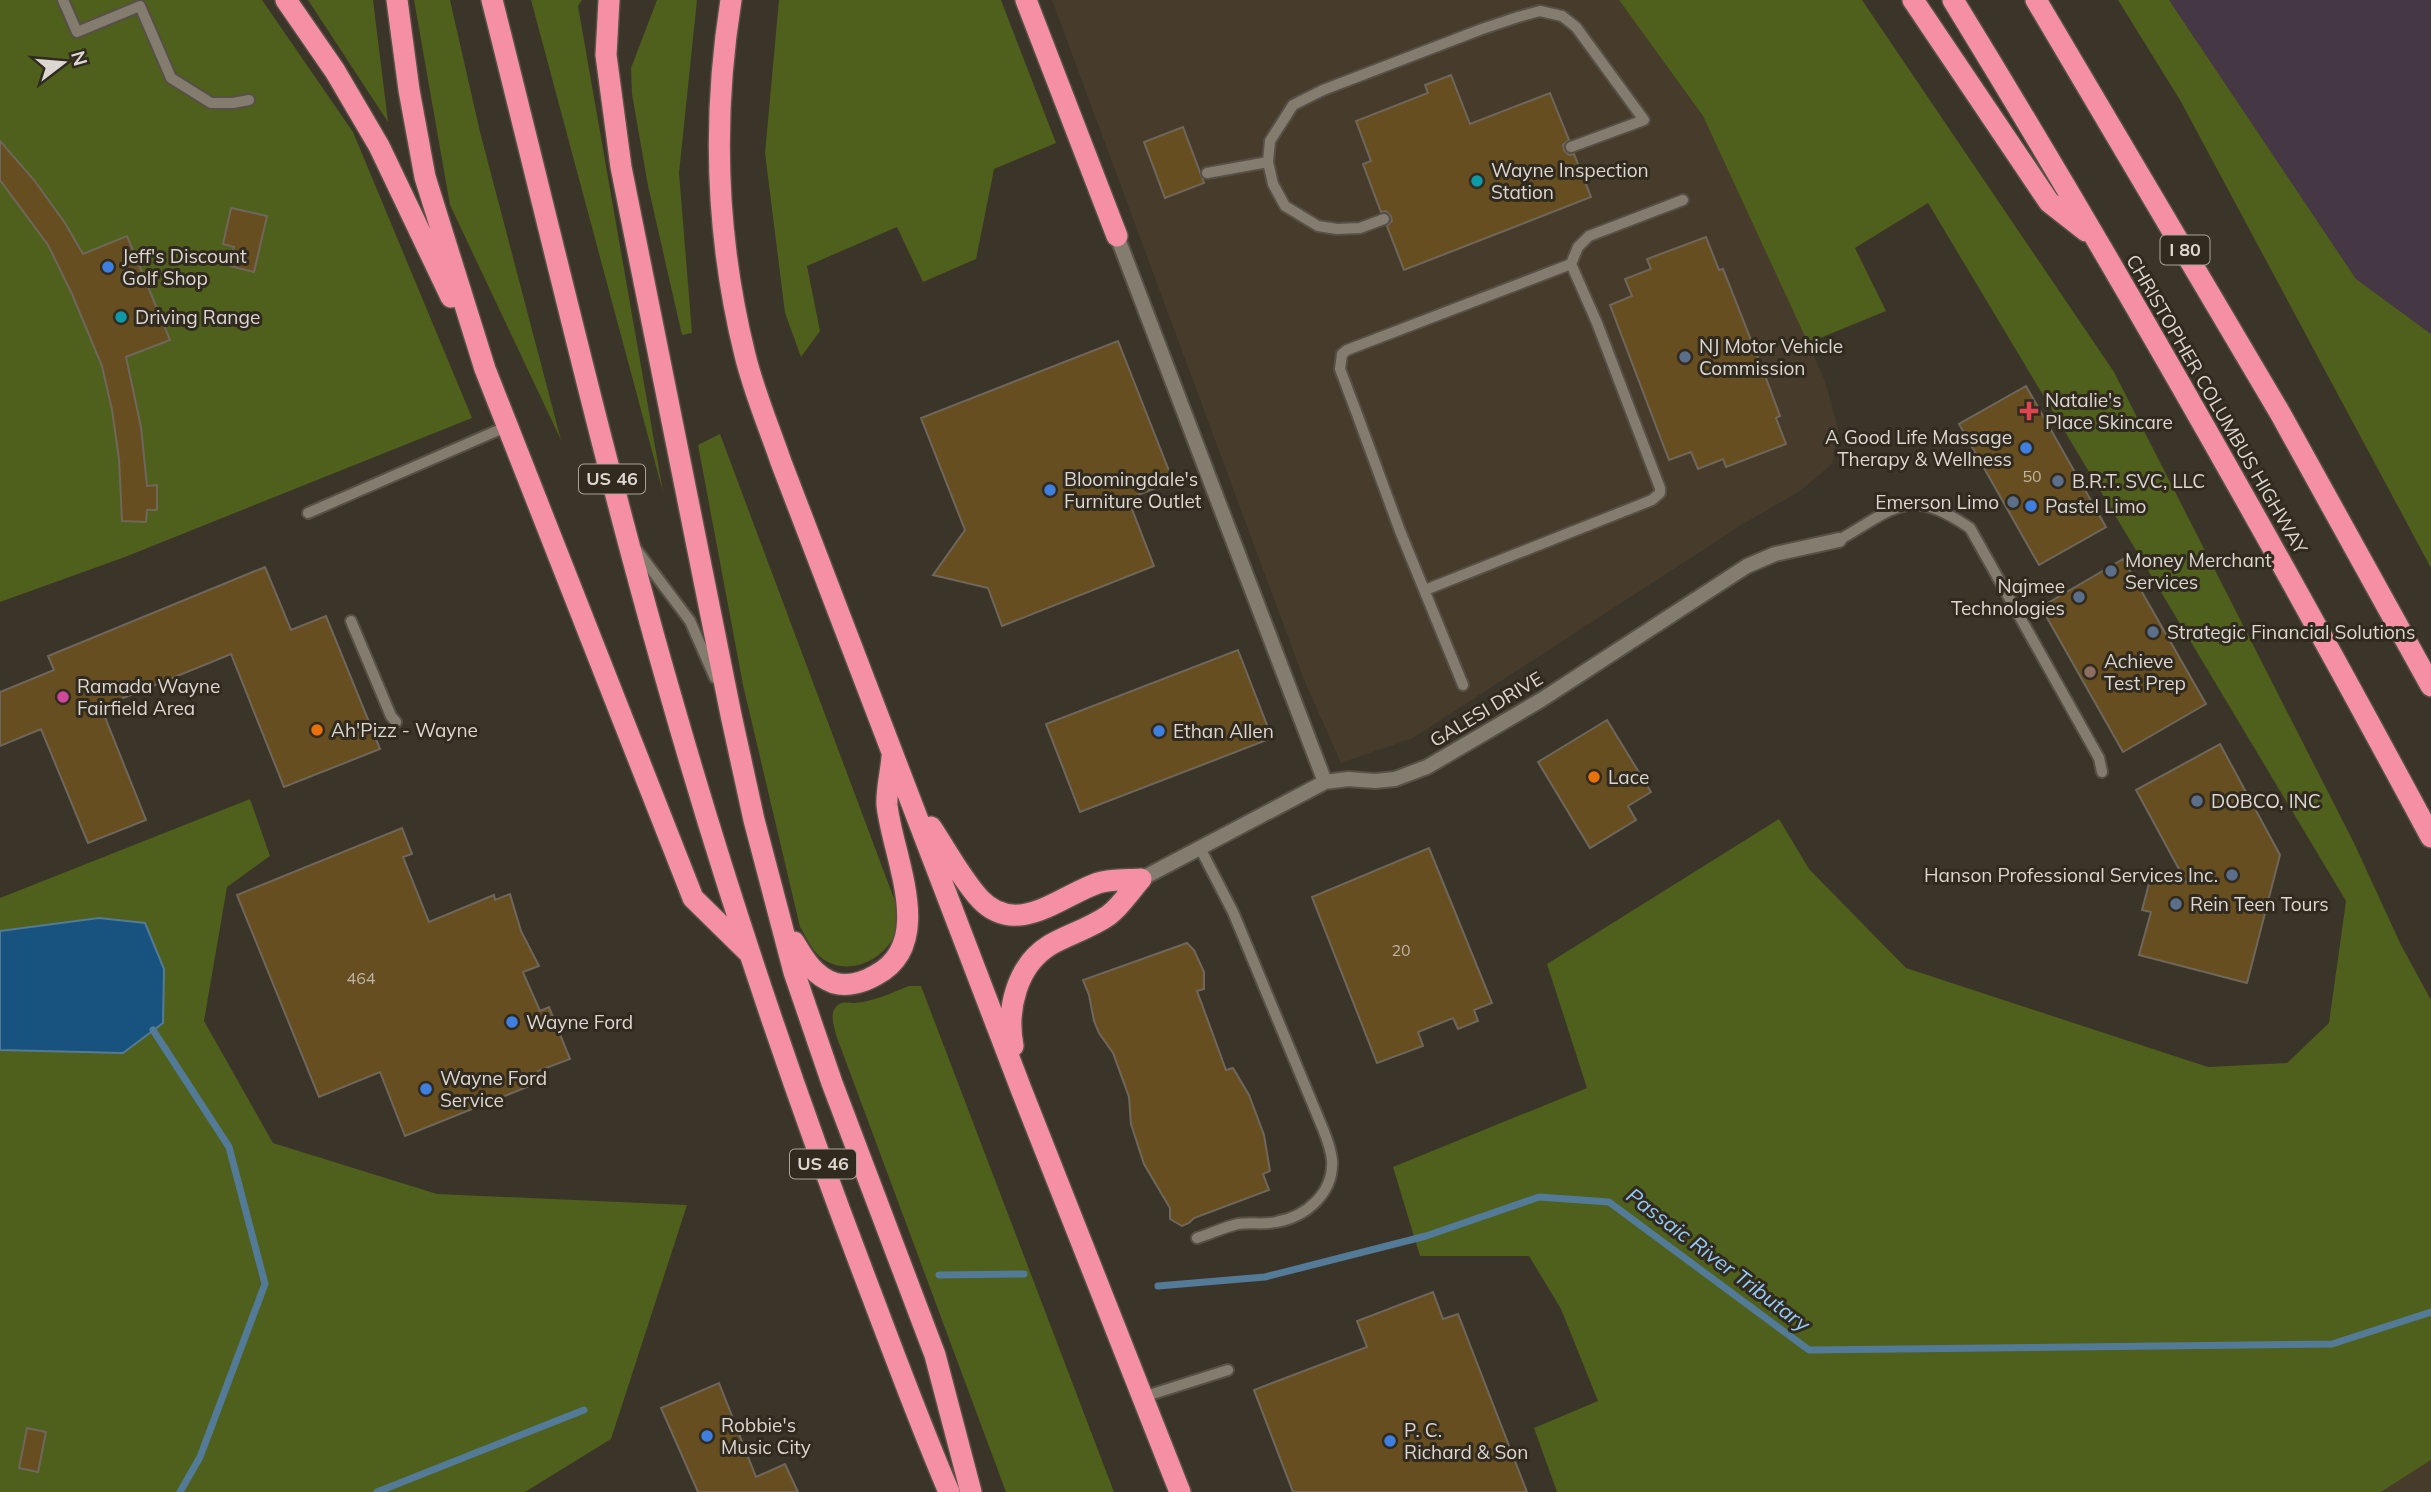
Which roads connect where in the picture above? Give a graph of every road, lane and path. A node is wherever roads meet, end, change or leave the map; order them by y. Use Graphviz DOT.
graph roads {
  1 [pos="63,0"];
  2 [pos="286,0"];
  3 [pos="397,0"];
  4 [pos="492,0"];
  5 [pos="609,0"];
  6 [pos="731,0"];
  7 [pos="1026,0"];
  8 [pos="1913,0"];
  9 [pos="1953,0"];
  10 [pos="2036,0"];
  11 [pos="249,100"];
  12 [pos="1572,147"];
  13 [pos="1268,162"];
  14 [pos="1207,173"];
  15 [pos="1683,200"];
  16 [pos="1384,219"];
  17 [pos="1116,236"];
  18 [pos="2096,239"];
  19 [pos="1571,264"];
  20 [pos="485,369"];
  21 [pos="509,426"];
  22 [pos="308,513"];
  23 [pos="628,539"];
  24 [pos="1839,540"];
  25 [pos="1425,590"];
  26 [pos="351,621"];
  27 [pos="1463,685"];
  28 [pos="2431,686"];
  29 [pos="731,715"];
  30 [pos="396,722"];
  31 [pos="893,754"];
  32 [pos="2102,772"];
  33 [pos="1325,782"];
  34 [pos="909,794"];
  35 [pos="2431,837"];
  36 [pos="1200,848"];
  37 [pos="1141,878"];
  38 [pos="781,918"];
  39 [pos="749,953"];
  40 [pos="1021,1089"];
  41 [pos="1197,1238"];
  42 [pos="1228,1370"];
  43 [pos="1143,1397"];
  44 [pos="949,1492"];
  45 [pos="971,1492"];
  46 [pos="1180,1492"];
  1 -- 11 [label="lane"];
  2 -- 20 [label="highway"];
  3 -- 20 [label="highway"];
  4 -- 23 [label="highway, US 46"];
  5 -- 29 [label="highway"];
  6 -- 31 [label="highway"];
  7 -- 17 [label="highway"];
  8 -- 18 [label="highway"];
  9 -- 18 [label="highway, CHRISTOPHER COLUMBUS HIGHWAY"];
  10 -- 28 [label="highway, I 80"];
  12 -- 13 [label="lane"];
  13 -- 14 [label="lane"];
  13 -- 16 [label="lane"];
  15 -- 19 [label="lane"];
  17 -- 33 [label="street"];
  18 -- 35 [label="highway, CHRISTOPHER COLUMBUS HIGHWAY"];
  19 -- 25 [label="lane"];
  19 -- 25 [label="lane"];
  20 -- 21 [label="highway"];
  21 -- 22 [label="lane"];
  21 -- 39 [label="highway"];
  23 -- 29 [label="lane"];
  23 -- 39 [label="highway, US 46"];
  24 -- 32 [label="lane"];
  24 -- 33 [label="street, GALESI DRIVE"];
  25 -- 27 [label="lane"];
  26 -- 30 [label="lane"];
  29 -- 38 [label="highway"];
  31 -- 34 [label="highway"];
  31 -- 38 [label="highway"];
  33 -- 36 [label="street, GALESI DRIVE"];
  34 -- 37 [label="highway"];
  34 -- 40 [label="highway"];
  36 -- 37 [label="street, GALESI DRIVE"];
  36 -- 41 [label="lane"];
  37 -- 40 [label="highway"];
  38 -- 45 [label="highway"];
  39 -- 44 [label="highway, US 46"];
  40 -- 43 [label="highway"];
  42 -- 43 [label="lane"];
  43 -- 46 [label="highway"];
}
